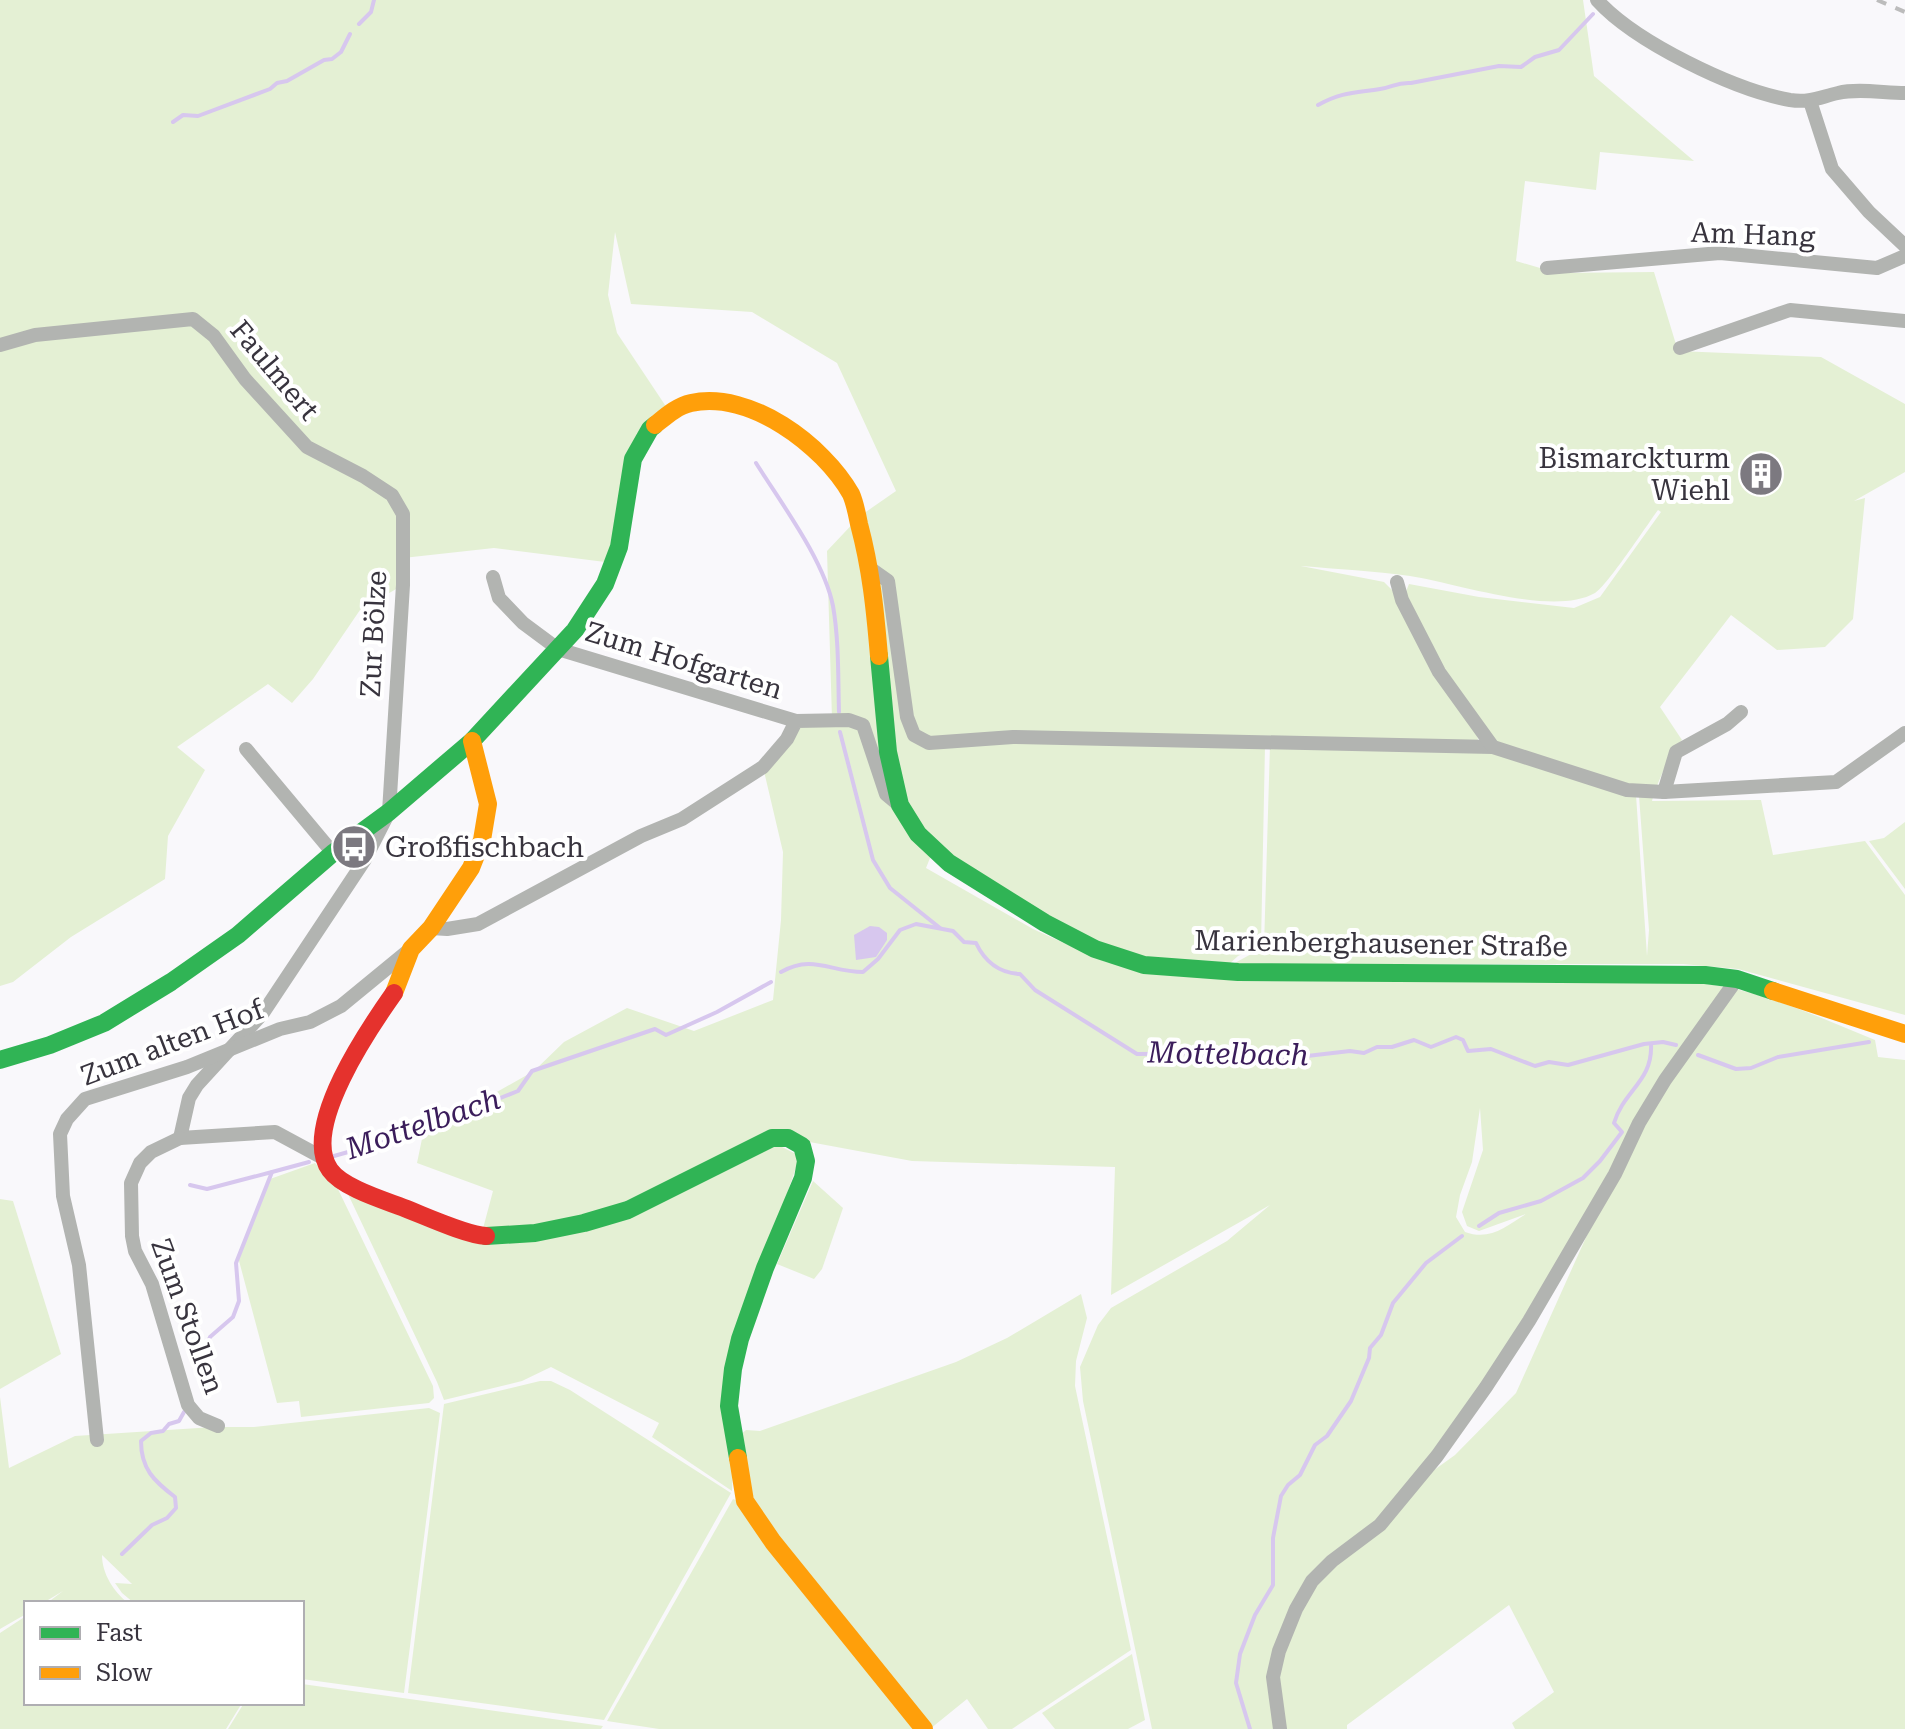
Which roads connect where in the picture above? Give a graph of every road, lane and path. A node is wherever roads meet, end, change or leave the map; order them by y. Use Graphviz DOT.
graph roads {
  1 [pos="1597,0"];
  2 [pos="1905,93"];
  3 [pos="1810,101"];
  4 [pos="1905,246"];
  5 [pos="1905,256"];
  6 [pos="1547,268"];
  7 [pos="1904,323"];
  8 [pos="0,345"];
  9 [pos="1680,348"];
  10 [pos="363,476"];
  11 [pos="871,569"];
  12 [pos="493,577"];
  13 [pos="1397,582"];
  14 [pos="558,649"];
  15 [pos="1741,712"];
  16 [pos="796,721"];
  17 [pos="1905,733"];
  18 [pos="472,741"];
  19 [pos="1493,747"];
  20 [pos="246,749"];
  21 [pos="1664,792"];
  22 [pos="900,805"];
  23 [pos="389,812"];
  24 [pos="333,853"];
  25 [pos="431,928"];
  26 [pos="411,949"];
  27 [pos="1737,979"];
  28 [pos="1905,1034"];
  29 [pos="231,1050"];
  30 [pos="0,1060"];
  31 [pos="180,1138"];
  32 [pos="325,1159"];
  33 [pos="218,1426"];
  34 [pos="97,1440"];
  35 [pos="924,1729"];
  36 [pos="1280,1729"];
  1 -- 3 [label="street"];
  2 -- 3 [label="street"];
  3 -- 4 [label="street"];
  5 -- 6 [label="street, Am Hang"];
  7 -- 9 [label="street"];
  8 -- 10 [label="street, Faulmert"];
  10 -- 23 [label="street, Zur Bölze"];
  11 -- 14 [label="main road"];
  11 -- 19 [label="street"];
  11 -- 22 [label="main road"];
  12 -- 14 [label="street, Zum Hofgarten"];
  13 -- 19 [label="street"];
  14 -- 16 [label="street, Zum Hofgarten"];
  14 -- 18 [label="main road"];
  15 -- 21 [label="street"];
  16 -- 22 [label="street, Zum Hofgarten"];
  16 -- 25 [label="street"];
  17 -- 21 [label="street"];
  18 -- 23 [label="main road"];
  18 -- 25 [label="main road"];
  19 -- 21 [label="street"];
  20 -- 24 [label="street"];
  22 -- 27 [label="main road, Marienberghausener Straße"];
  23 -- 24 [label="main road"];
  23 -- 29 [label="street"];
  24 -- 30 [label="main road"];
  25 -- 26 [label="main road"];
  26 -- 29 [label="street, Zum alten Hof"];
  26 -- 32 [label="main road"];
  27 -- 28 [label="main road, Marienberghausener Straße"];
  27 -- 36 [label="street"];
  29 -- 31 [label="street"];
  29 -- 34 [label="street, Zum alten Hof"];
  31 -- 32 [label="street, Zum Stollen"];
  31 -- 33 [label="street, Zum Stollen"];
  32 -- 35 [label="main road"];
}
